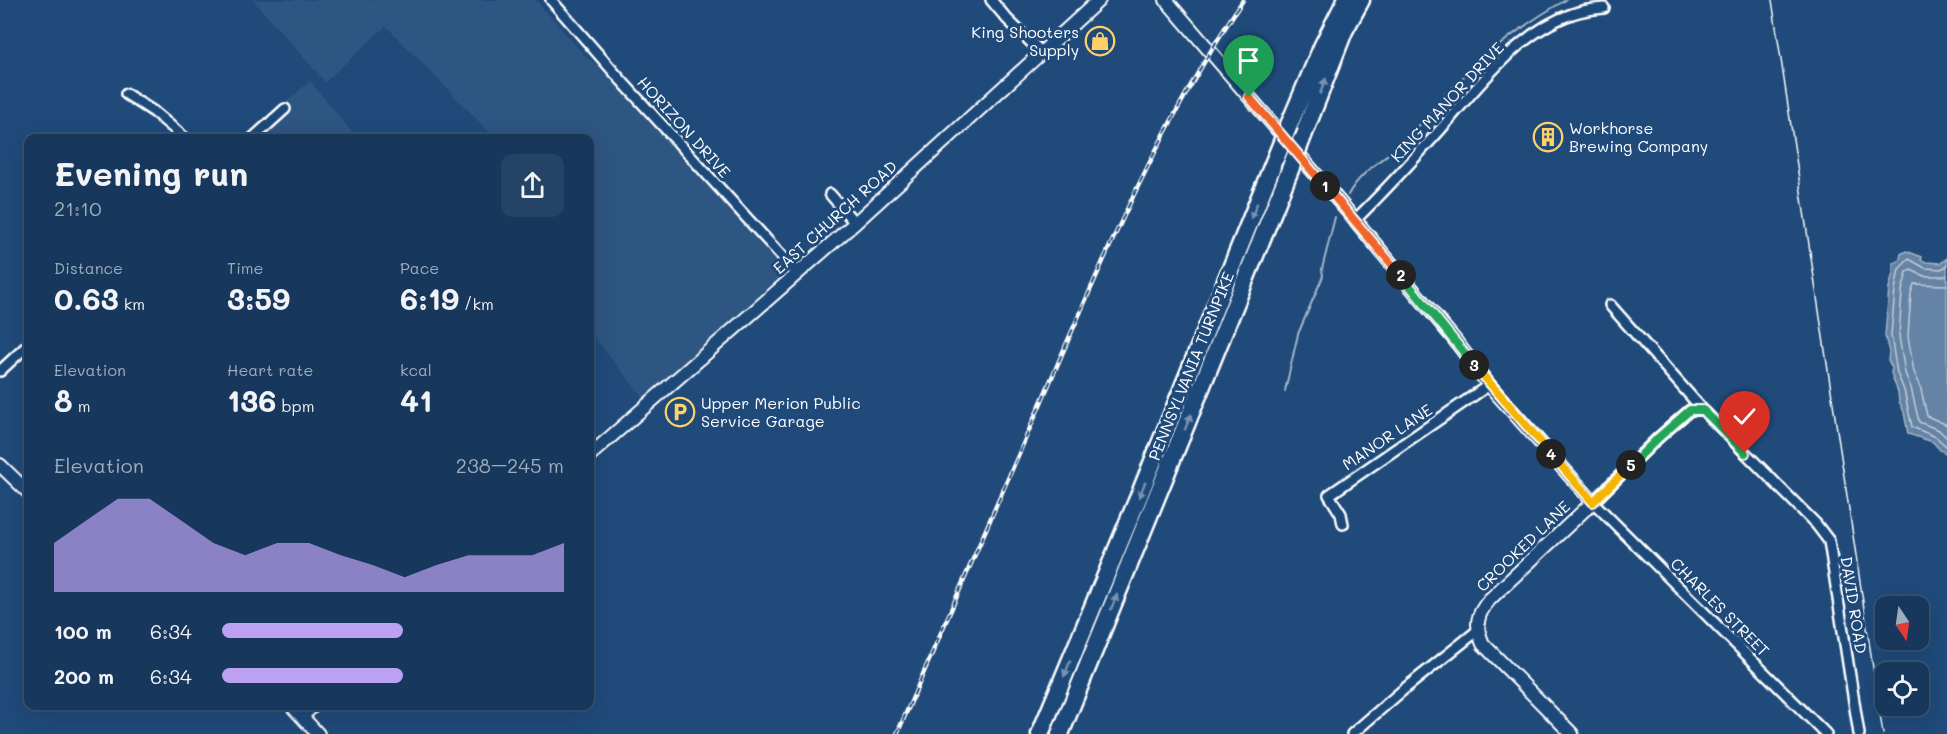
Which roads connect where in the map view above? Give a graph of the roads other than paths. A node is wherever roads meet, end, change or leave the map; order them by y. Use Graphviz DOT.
graph roads {
  1 [pos="551,0"];
  2 [pos="991,0"];
  3 [pos="1099,0"];
  4 [pos="1166,0"];
  5 [pos="1346,0"];
  6 [pos="1361,0"];
  7 [pos="1604,8"];
  8 [pos="1041,52"];
  9 [pos="126,94"];
  10 [pos="285,109"];
  11 [pos="180,134"];
  12 [pos="258,134"];
  13 [pos="830,194"];
  14 [pos="1355,220"];
  15 [pos="855,223"];
  16 [pos="797,273"];
  17 [pos="1610,305"];
  18 [pos="24,349"];
  19 [pos="0,371"];
  20 [pos="1489,385"];
  21 [pos="1703,410"];
  22 [pos="594,451"];
  23 [pos="0,465"];
  24 [pos="24,488"];
  25 [pos="1593,502"];
  26 [pos="1342,524"];
  27 [pos="1478,631"];
  28 [pos="296,710"];
  29 [pos="309,710"];
  30 [pos="302,716"];
  31 [pos="318,734"];
  32 [pos="1040,734"];
  33 [pos="1060,734"];
  34 [pos="1352,734"];
  35 [pos="1572,734"];
  36 [pos="1826,734"];
  37 [pos="1859,734"];
  1 -- 16 [label="street, HORIZON DRIVE"];
  2 -- 8 [label="street"];
  3 -- 8 [label="street, EAST CHURCH ROAD"];
  4 -- 14 [label="street, CROOKED LANE"];
  5 -- 32 [label="highway, PENNSYLVANIA TURNPIKE, one-way, bridge"];
  33 -- 6 [label="highway, PENNSYLVANIA TURNPIKE, one-way, bridge"];
  7 -- 14 [label="street, KING MANOR DRIVE"];
  8 -- 15 [label="street, EAST CHURCH ROAD"];
  9 -- 11 [label="street"];
  10 -- 12 [label="street"];
  13 -- 15 [label="street"];
  14 -- 20 [label="street, CROOKED LANE"];
  15 -- 16 [label="street, EAST CHURCH ROAD"];
  16 -- 22 [label="street, EAST CHURCH ROAD"];
  17 -- 21 [label="street, DAVID ROAD"];
  18 -- 19 [label="street"];
  20 -- 25 [label="street, CROOKED LANE"];
  20 -- 26 [label="street, MANOR LANE"];
  21 -- 25 [label="street"];
  21 -- 37 [label="street, DAVID ROAD"];
  23 -- 24 [label="street"];
  25 -- 27 [label="street, CROOKED LANE"];
  25 -- 36 [label="street, CHARLES STREET"];
  27 -- 34 [label="street"];
  27 -- 35 [label="street"];
  28 -- 30 [label="street"];
  29 -- 30 [label="street"];
  30 -- 31 [label="street"];
}
